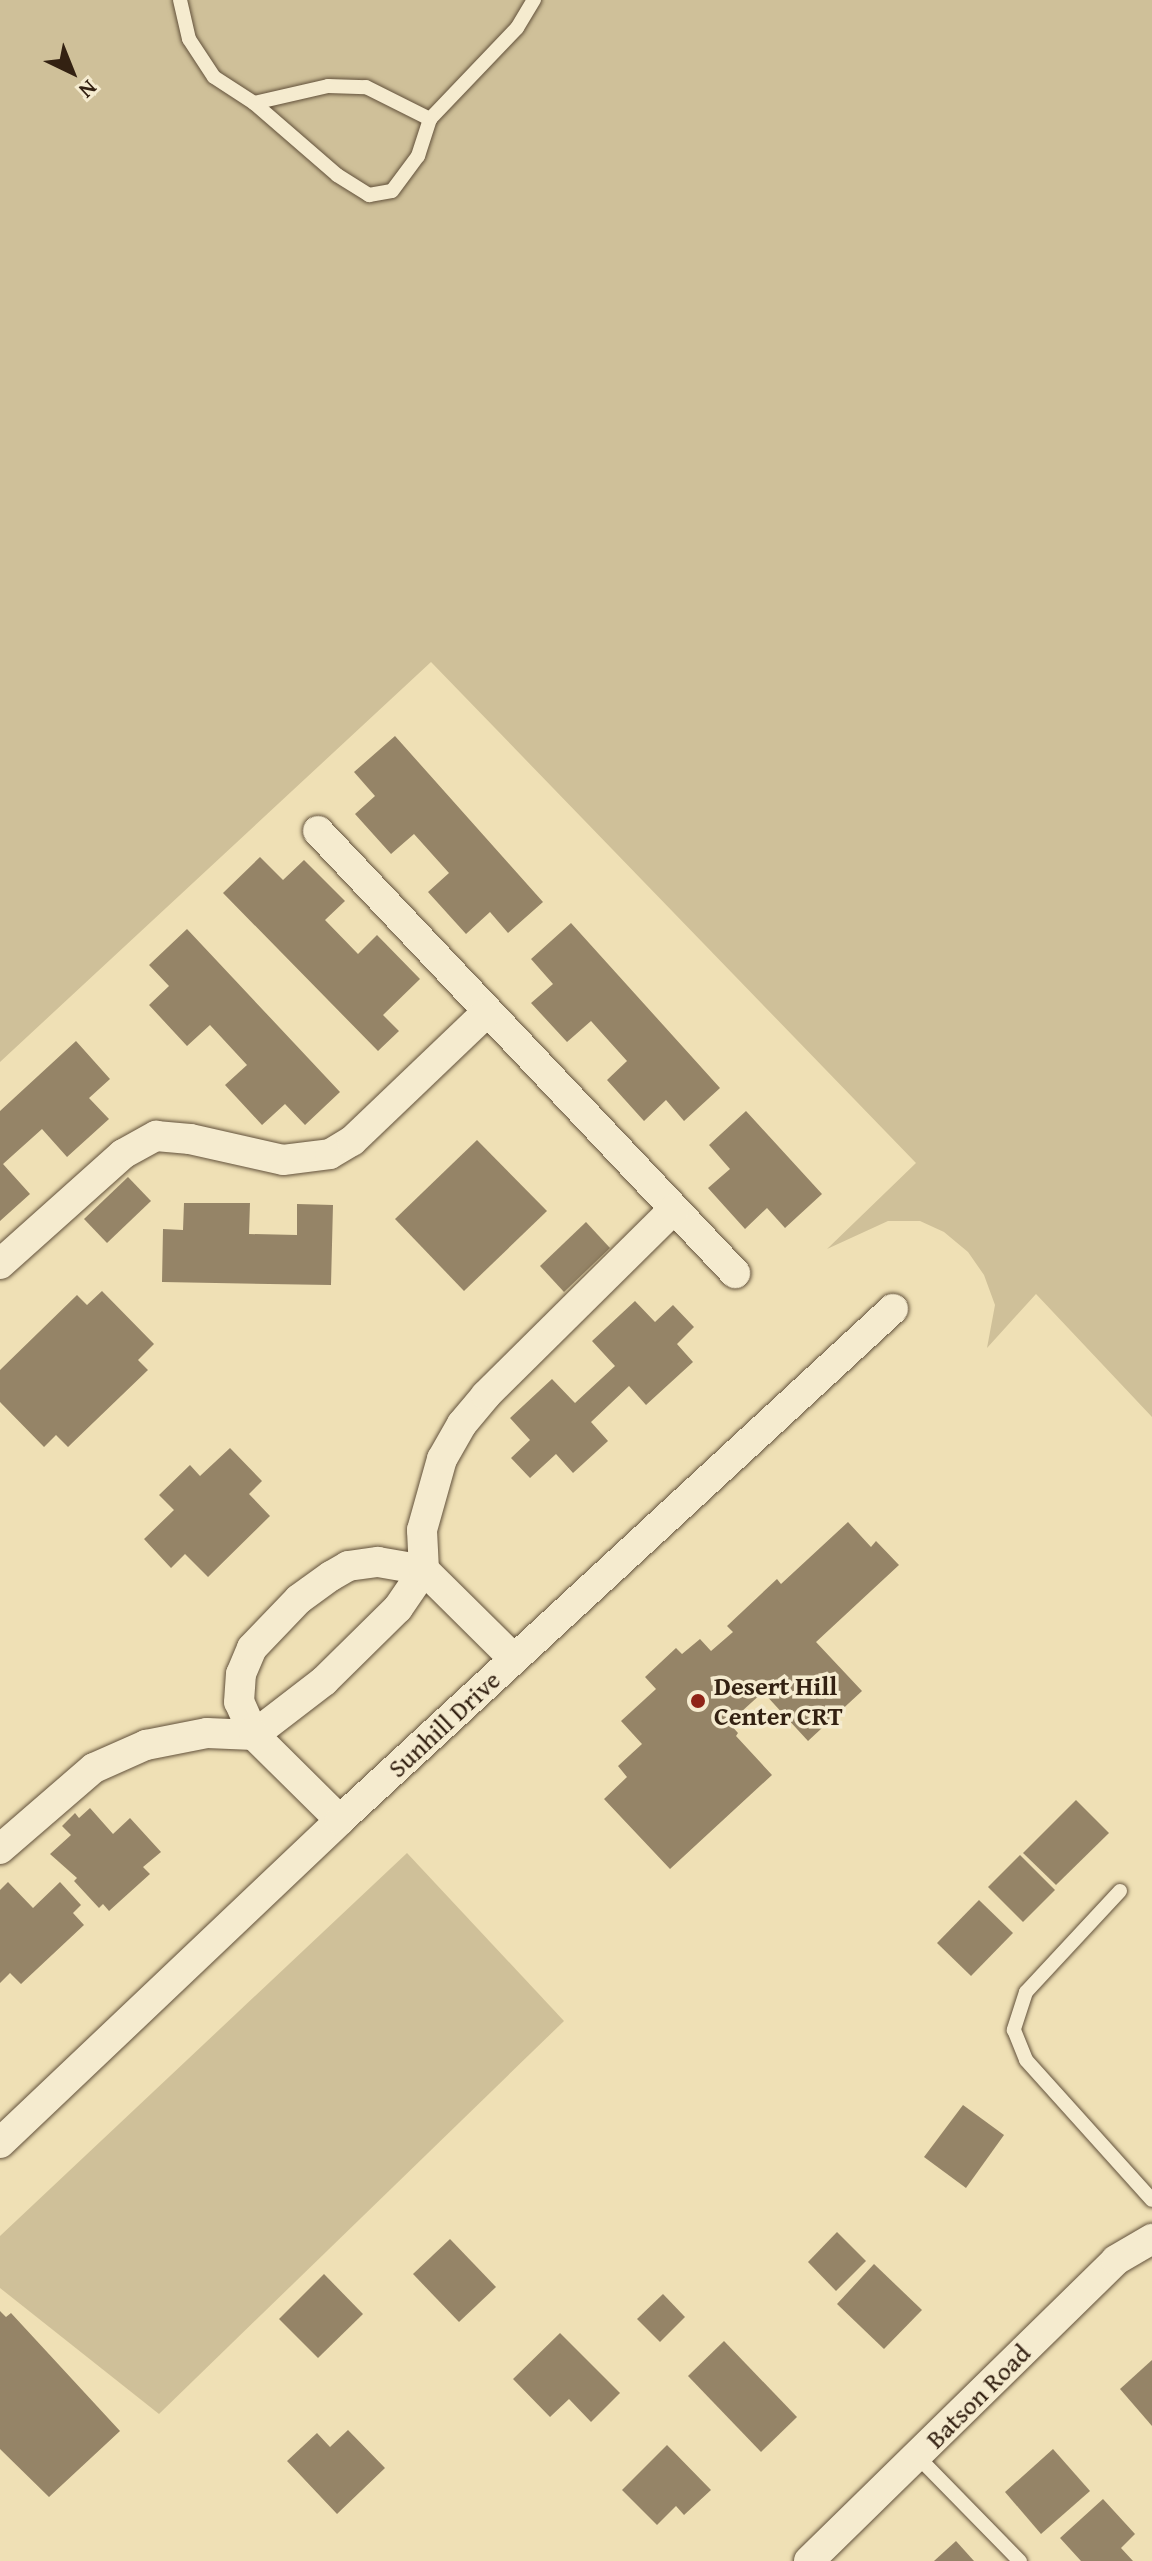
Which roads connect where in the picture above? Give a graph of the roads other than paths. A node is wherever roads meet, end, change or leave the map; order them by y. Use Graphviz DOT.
graph roads {
  1 [pos="180,0"];
  2 [pos="534,0"];
  3 [pos="254,103"];
  4 [pos="430,119"];
  5 [pos="318,831"];
  6 [pos="486,1013"];
  7 [pos="674,1209"];
  8 [pos="0,1264"];
  9 [pos="735,1273"];
  10 [pos="893,1309"];
  11 [pos="424,1570"];
  12 [pos="514,1659"];
  13 [pos="254,1735"];
  14 [pos="340,1820"];
  15 [pos="0,1849"];
  16 [pos="1120,1891"];
  17 [pos="0,2143"];
  18 [pos="1152,2200"];
  19 [pos="1152,2239"];
  20 [pos="917,2456"];
  21 [pos="809,2561"];
  22 [pos="1020,2561"];
  1 -- 3 [label="lane"];
  2 -- 4 [label="lane"];
  3 -- 4 [label="lane"];
  3 -- 4 [label="lane"];
  5 -- 6 [label="street"];
  6 -- 7 [label="street"];
  6 -- 8 [label="street"];
  7 -- 9 [label="street"];
  7 -- 11 [label="street"];
  10 -- 12 [label="street, Sunhill Drive"];
  11 -- 12 [label="street"];
  11 -- 13 [label="street"];
  11 -- 13 [label="street"];
  12 -- 14 [label="street, Sunhill Drive"];
  13 -- 14 [label="street"];
  13 -- 15 [label="street"];
  14 -- 17 [label="street, Sunhill Drive"];
  16 -- 18 [label="lane"];
  19 -- 20 [label="street, Batson Road"];
  20 -- 21 [label="street, Batson Road"];
  20 -- 22 [label="lane"];
}
